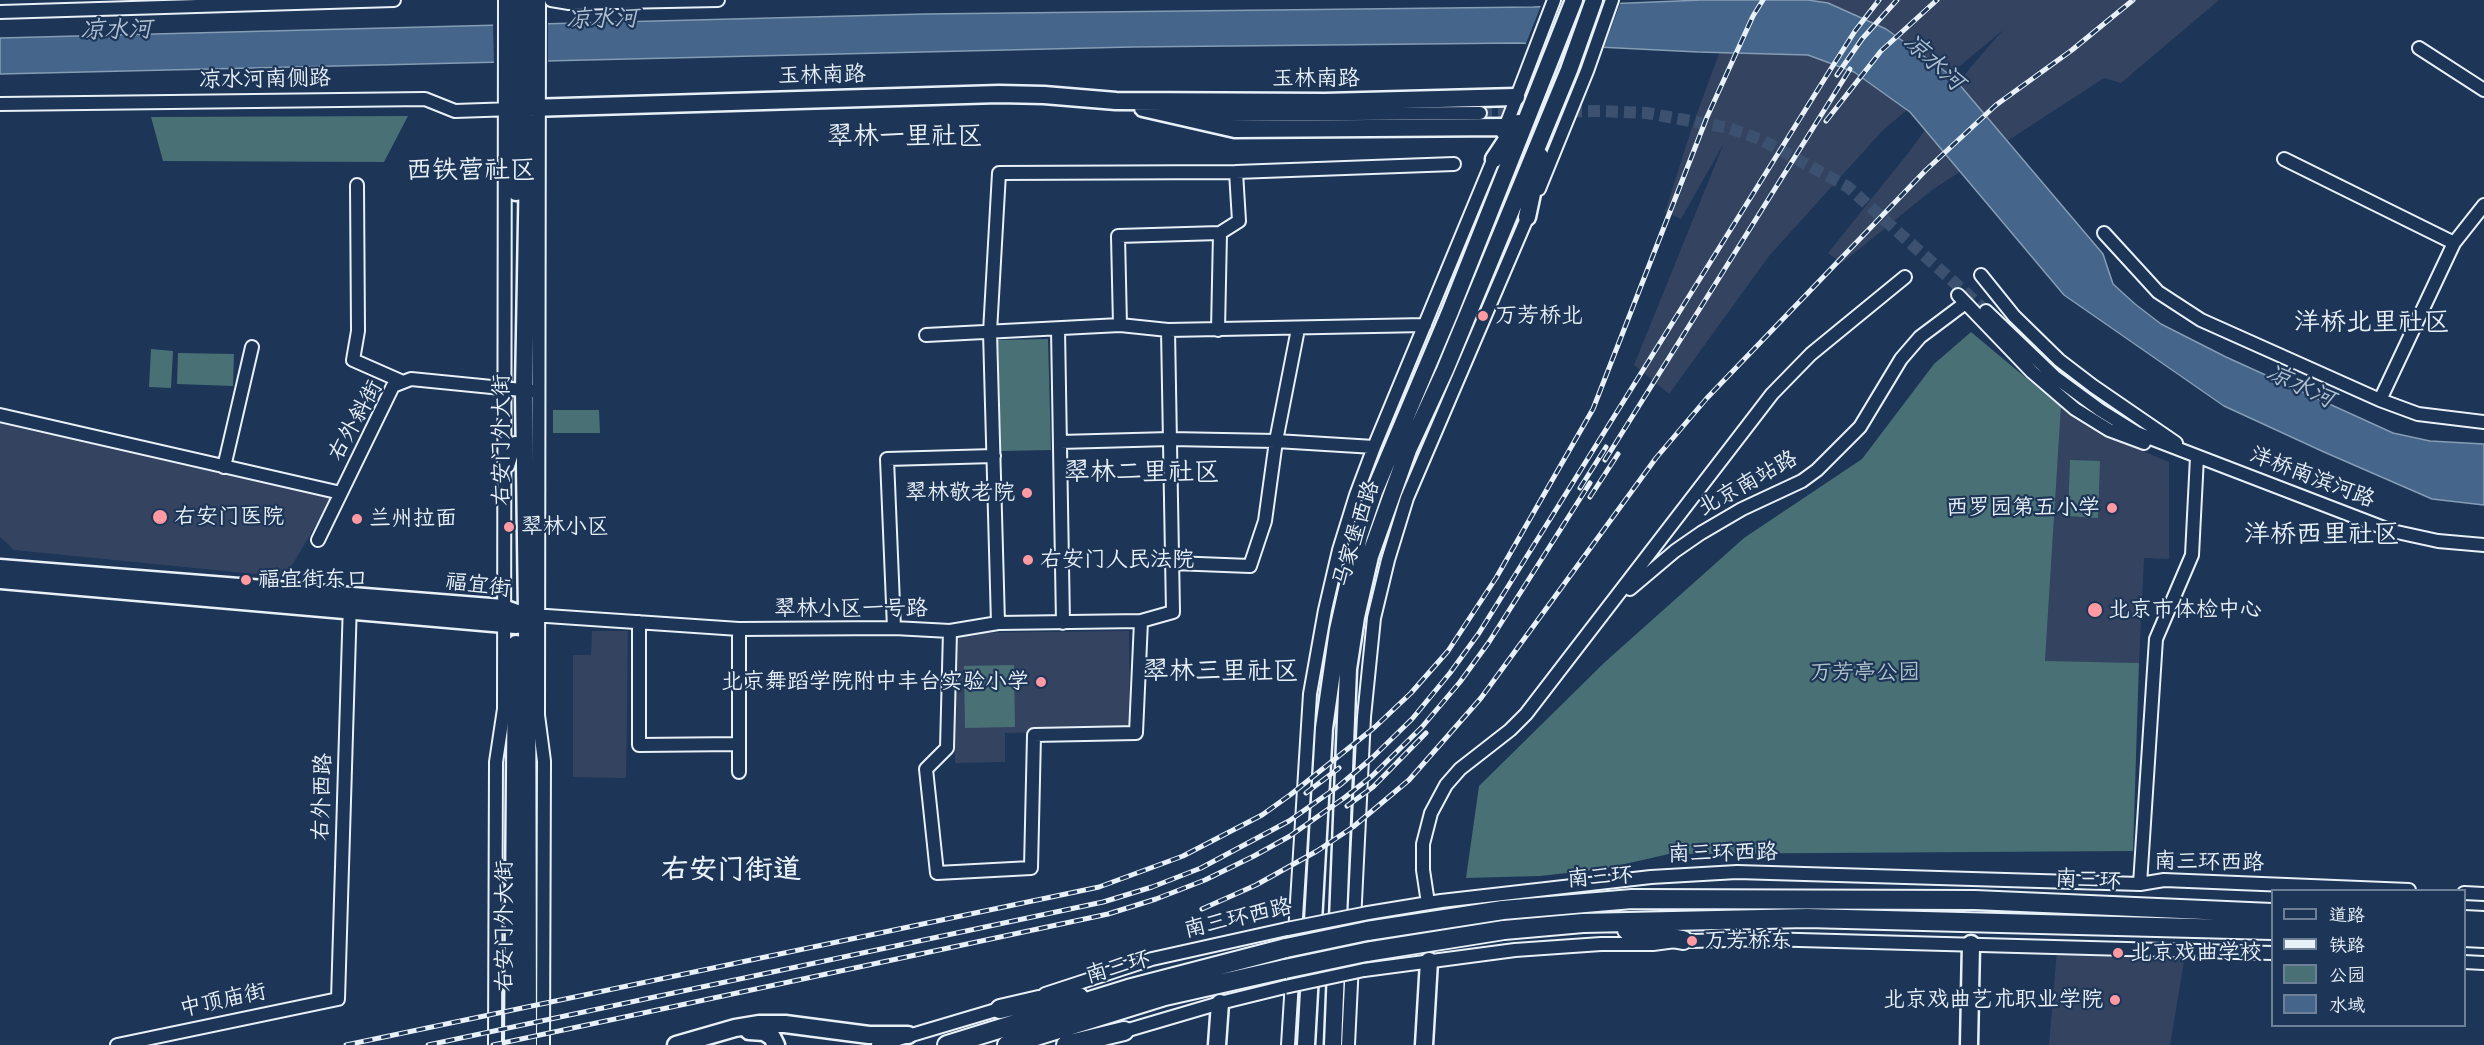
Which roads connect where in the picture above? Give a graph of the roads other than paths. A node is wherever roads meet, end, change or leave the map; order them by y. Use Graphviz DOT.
graph roads {
  1 [pos="394,0"];
  2 [pos="551,0"];
  3 [pos="718,0"];
  4 [pos="1554,0"];
  5 [pos="1574,0"];
  6 [pos="1594,0"];
  7 [pos="1612,0"];
  8 [pos="521,3"];
  9 [pos="135,5"];
  10 [pos="0,12"];
  11 [pos="2419,48"];
  12 [pos="522,86"];
  13 [pos="2484,90"];
  14 [pos="1516,98"];
  15 [pos="1536,98"];
  16 [pos="1116,101"];
  17 [pos="0,104"];
  18 [pos="523,108"];
  19 [pos="1480,113"];
  20 [pos="1548,117"];
  21 [pos="1506,127"];
  22 [pos="1494,159"];
  23 [pos="2284,159"];
  24 [pos="1454,164"];
  25 [pos="1236,172"];
  26 [pos="357,185"];
  27 [pos="2484,205"];
  28 [pos="1527,217"];
  29 [pos="1220,233"];
  30 [pos="2104,233"];
  31 [pos="2454,243"];
  32 [pos="1982,275"];
  33 [pos="1905,277"];
  34 [pos="1961,299"];
  35 [pos="1986,311"];
  36 [pos="1120,325"];
  37 [pos="1425,325"];
  38 [pos="1058,329"];
  39 [pos="1298,329"];
  40 [pos="1168,330"];
  41 [pos="1218,330"];
  42 [pos="990,332"];
  43 [pos="926,335"];
  44 [pos="252,347"];
  45 [pos="403,382"];
  46 [pos="520,390"];
  47 [pos="2380,400"];
  48 [pos="0,415"];
  49 [pos="2484,422"];
  50 [pos="1170,438"];
  51 [pos="1276,441"];
  52 [pos="1060,442"];
  53 [pos="514,443"];
  54 [pos="1374,447"];
  55 [pos="994,456"];
  56 [pos="2197,457"];
  57 [pos="224,467"];
  58 [pos="504,478"];
  59 [pos="341,493"];
  60 [pos="318,540"];
  61 [pos="2484,545"];
  62 [pos="1173,563"];
  63 [pos="0,568"];
  64 [pos="0,580"];
  65 [pos="350,603"];
  66 [pos="1609,608"];
  67 [pos="517,616"];
  68 [pos="1141,621"];
  69 [pos="639,622"];
  70 [pos="998,623"];
  71 [pos="1062,623"];
  72 [pos="894,628"];
  73 [pos="739,630"];
  74 [pos="950,631"];
  75 [pos="739,744"];
  76 [pos="740,772"];
  77 [pos="2140,884"];
  78 [pos="2364,889"];
  79 [pos="2466,893"];
  80 [pos="2484,894"];
  81 [pos="1428,903"];
  82 [pos="2271,913"];
  83 [pos="1367,922"];
  84 [pos="1583,923"];
  85 [pos="2271,930"];
  86 [pos="2466,937"];
  87 [pos="2484,938"];
  88 [pos="1683,940"];
  89 [pos="1971,944"];
  90 [pos="2271,953"];
  91 [pos="1365,961"];
  92 [pos="1429,961"];
  93 [pos="2466,962"];
  94 [pos="2484,963"];
  95 [pos="1285,978"];
  96 [pos="1128,989"];
  97 [pos="338,999"];
  98 [pos="1220,1003"];
  99 [pos="1000,1009"];
  100 [pos="1124,1031"];
  101 [pos="908,1035"];
  102 [pos="117,1045"];
  103 [pos="495,1045"];
  104 [pos="513,1045"];
  105 [pos="528,1045"];
  106 [pos="543,1045"];
  107 [pos="676,1045"];
  108 [pos="693,1045"];
  109 [pos="776,1045"];
  110 [pos="878,1045"];
  111 [pos="947,1045"];
  112 [pos="1007,1045"];
  113 [pos="1066,1045"];
  114 [pos="1080,1045"];
  115 [pos="1217,1045"];
  116 [pos="1288,1045"];
  117 [pos="1306,1045"];
  118 [pos="1333,1045"];
  119 [pos="1348,1045"];
  120 [pos="1424,1045"];
  121 [pos="1969,1045"];
  1 -- 9 [label="street"];
  2 -- 3 [label="street"];
  4 -- 14 [label="street, 马家堡西路"];
  5 -- 15 [label="main road, 马家堡西路"];
  6 -- 20 [label="main road, 马家堡西路"];
  7 -- 28 [label="street, 马家堡西路"];
  8 -- 12 [label="main road, 右安门外大街"];
  8 -- 12 [label="street"];
  9 -- 10 [label="street"];
  11 -- 13 [label="street"];
  12 -- 18 [label="main road, 右安门外大街"];
  12 -- 18 [label="street"];
  14 -- 16 [label="main road, 玉林南路"];
  14 -- 21 [label="street, 马家堡西路"];
  15 -- 22 [label="main road"];
  15 -- 117 [label="main road, 马家堡西路"];
  16 -- 18 [label="main road, 玉林南路"];
  16 -- 19 [label="street, 玉林南路"];
  16 -- 21 [label="main road, 玉林南路"];
  17 -- 18 [label="street, 凉水河南侧路"];
  18 -- 46 [label="main road, 右安门外大街"];
  18 -- 46 [label="street"];
  20 -- 28 [label="main road"];
  20 -- 118 [label="main road, 马家堡西路"];
  21 -- 22 [label="street, 马家堡西路"];
  22 -- 37 [label="street, 马家堡西路"];
  23 -- 31 [label="street"];
  24 -- 25 [label="street"];
  25 -- 29 [label="street"];
  25 -- 42 [label="street"];
  26 -- 45 [label="street"];
  27 -- 31 [label="street"];
  28 -- 119 [label="street, 马家堡西路"];
  29 -- 36 [label="street"];
  29 -- 41 [label="street"];
  30 -- 47 [label="street"];
  31 -- 47 [label="street"];
  32 -- 56 [label="street, 洋桥南滨河路"];
  33 -- 66 [label="street, 北京南站路"];
  34 -- 56 [label="street, 洋桥南滨河路"];
  34 -- 66 [label="street, 北京南站路"];
  35 -- 56 [label="street, 洋桥南滨河路"];
  36 -- 38 [label="street"];
  36 -- 40 [label="street"];
  37 -- 39 [label="street"];
  37 -- 54 [label="street, 马家堡西路"];
  38 -- 42 [label="street"];
  38 -- 52 [label="street"];
  39 -- 41 [label="street"];
  39 -- 51 [label="street"];
  40 -- 41 [label="street"];
  40 -- 50 [label="street"];
  42 -- 43 [label="street"];
  42 -- 55 [label="street"];
  44 -- 57 [label="street"];
  45 -- 46 [label="street, 右外斜街"];
  45 -- 59 [label="street, 右外斜街"];
  46 -- 53 [label="main road, 右安门外大街"];
  46 -- 58 [label="street"];
  46 -- 67 [label="main road, 右安门外大街"];
  47 -- 49 [label="street"];
  48 -- 57 [label="street"];
  50 -- 51 [label="street"];
  50 -- 52 [label="street"];
  50 -- 62 [label="street"];
  51 -- 54 [label="street"];
  51 -- 62 [label="street"];
  52 -- 71 [label="street"];
  53 -- 58 [label="street"];
  53 -- 67 [label="main road, 右安门外大街"];
  54 -- 116 [label="street, 马家堡西路"];
  55 -- 70 [label="street"];
  55 -- 72 [label="street"];
  56 -- 61 [label="street, 洋桥南滨河路"];
  56 -- 77 [label="street"];
  57 -- 59 [label="street"];
  58 -- 67 [label="street"];
  59 -- 60 [label="street, 右外斜街"];
  62 -- 68 [label="street, 翠林小区一号路"];
  63 -- 65 [label="main road, 福宜街"];
  64 -- 65 [label="main road, 福宜街"];
  65 -- 67 [label="main road, 福宜街"];
  65 -- 97 [label="street, 右外西路"];
  66 -- 81 [label="street, 北京南站路"];
  67 -- 69 [label="street, 翠林小区一号路"];
  67 -- 103 [label="street"];
  67 -- 104 [label="main road, 右安门外大街"];
  67 -- 105 [label="main road, 右安门外大街"];
  67 -- 106 [label="street"];
  68 -- 71 [label="street, 翠林小区一号路"];
  68 -- 74 [label="street"];
  69 -- 73 [label="street, 翠林小区一号路"];
  69 -- 75 [label="street"];
  70 -- 71 [label="street, 翠林小区一号路"];
  70 -- 74 [label="street, 翠林小区一号路"];
  72 -- 73 [label="street, 翠林小区一号路"];
  72 -- 74 [label="street, 翠林小区一号路"];
  73 -- 75 [label="street"];
  75 -- 76 [label="street"];
  77 -- 78 [label="street, 南三环西路"];
  77 -- 81 [label="street, 南三环西路"];
  79 -- 80 [label="street"];
  81 -- 83 [label="street, 南三环西路"];
  82 -- 83 [label="highway, 南三环"];
  83 -- 96 [label="highway, 南三环, bridge"];
  83 -- 99 [label="street, 南三环西路, bridge"];
  84 -- 85 [label="highway, 南三环"];
  84 -- 88 [label="highway"];
  84 -- 91 [label="highway, 南三环"];
  86 -- 87 [label="highway"];
  88 -- 89 [label="street"];
  88 -- 92 [label="street"];
  89 -- 90 [label="street"];
  89 -- 121 [label="main road"];
  91 -- 92 [label="street"];
  91 -- 95 [label="highway, 南三环, bridge"];
  92 -- 120 [label="main road"];
  93 -- 94 [label="street"];
  95 -- 98 [label="street"];
  95 -- 112 [label="highway, 南三环"];
  96 -- 99 [label="highway"];
  96 -- 111 [label="highway, 南三环"];
  97 -- 102 [label="street, 中顶庙街"];
  98 -- 100 [label="street"];
  98 -- 115 [label="main road"];
  99 -- 101 [label="street, 南三环西路"];
  100 -- 113 [label="highway"];
  100 -- 114 [label="street"];
  101 -- 107 [label="main road"];
  101 -- 110 [label="street, 南三环西路"];
  108 -- 109 [label="main road"];
}
